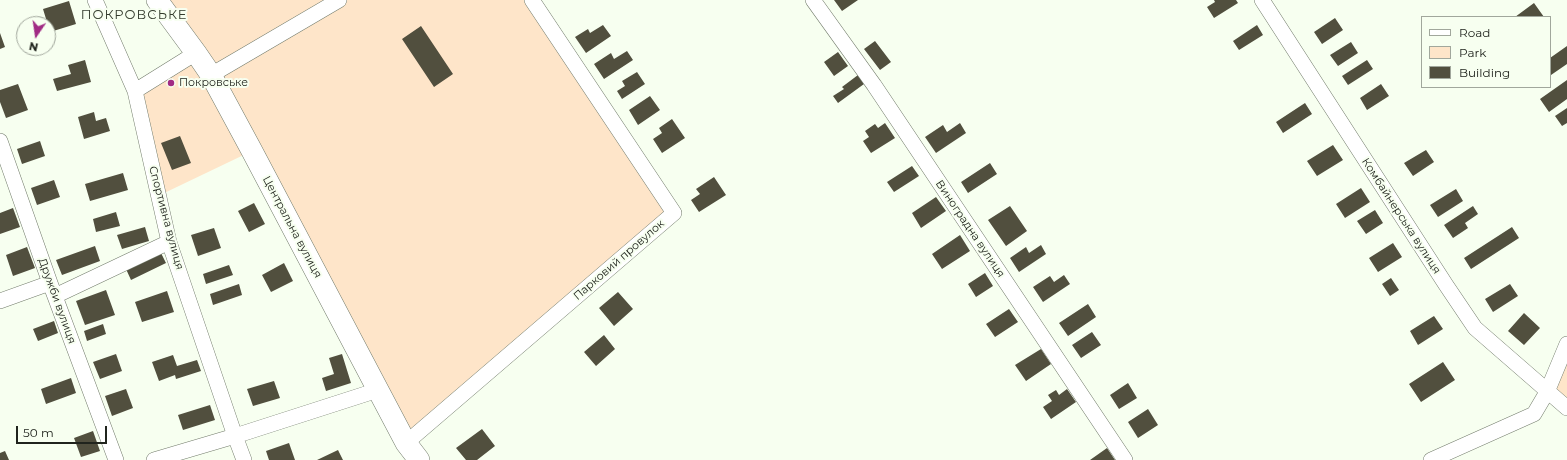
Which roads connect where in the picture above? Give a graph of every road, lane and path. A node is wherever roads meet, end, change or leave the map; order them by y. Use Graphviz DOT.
graph roads {
  1 [pos="95,0"];
  2 [pos="157,0"];
  3 [pos="339,0"];
  4 [pos="532,0"];
  5 [pos="813,0"];
  6 [pos="1262,0"];
  7 [pos="196,53"];
  8 [pos="211,75"];
  9 [pos="135,91"];
  10 [pos="0,141"];
  11 [pos="169,242"];
  12 [pos="53,290"];
  13 [pos="0,301"];
  14 [pos="1567,344"];
  15 [pos="378,390"];
  16 [pos="1547,392"];
  17 [pos="1567,408"];
  18 [pos="235,436"];
  19 [pos="406,443"];
  20 [pos="116,460"];
  21 [pos="154,460"];
  22 [pos="244,460"];
  23 [pos="419,460"];
  24 [pos="1125,460"];
  25 [pos="1431,460"];
  1 -- 9 [label="street, Спортивна вулиця"];
  2 -- 7 [label="street, Центральна вулиця"];
  3 -- 8 [label="street"];
  4 -- 19 [label="street, Парковий провулок"];
  5 -- 24 [label="street, Виноградна вулиця"];
  6 -- 16 [label="street, Комбайнерська вулиця"];
  7 -- 8 [label="street, Центральна вулиця"];
  7 -- 9 [label="street"];
  8 -- 15 [label="street, Центральна вулиця"];
  9 -- 11 [label="street, Спортивна вулиця"];
  10 -- 12 [label="street, Дружби вулиця"];
  11 -- 12 [label="street"];
  11 -- 18 [label="street, Спортивна вулиця"];
  12 -- 13 [label="street"];
  12 -- 20 [label="street, Дружби вулиця"];
  14 -- 16 [label="street"];
  15 -- 18 [label="street"];
  15 -- 19 [label="street, Центральна вулиця"];
  16 -- 17 [label="street, Комбайнерська вулиця"];
  16 -- 25 [label="street"];
  18 -- 21 [label="street"];
  18 -- 22 [label="street, Спортивна вулиця"];
  19 -- 23 [label="street, Центральна вулиця"];
}
